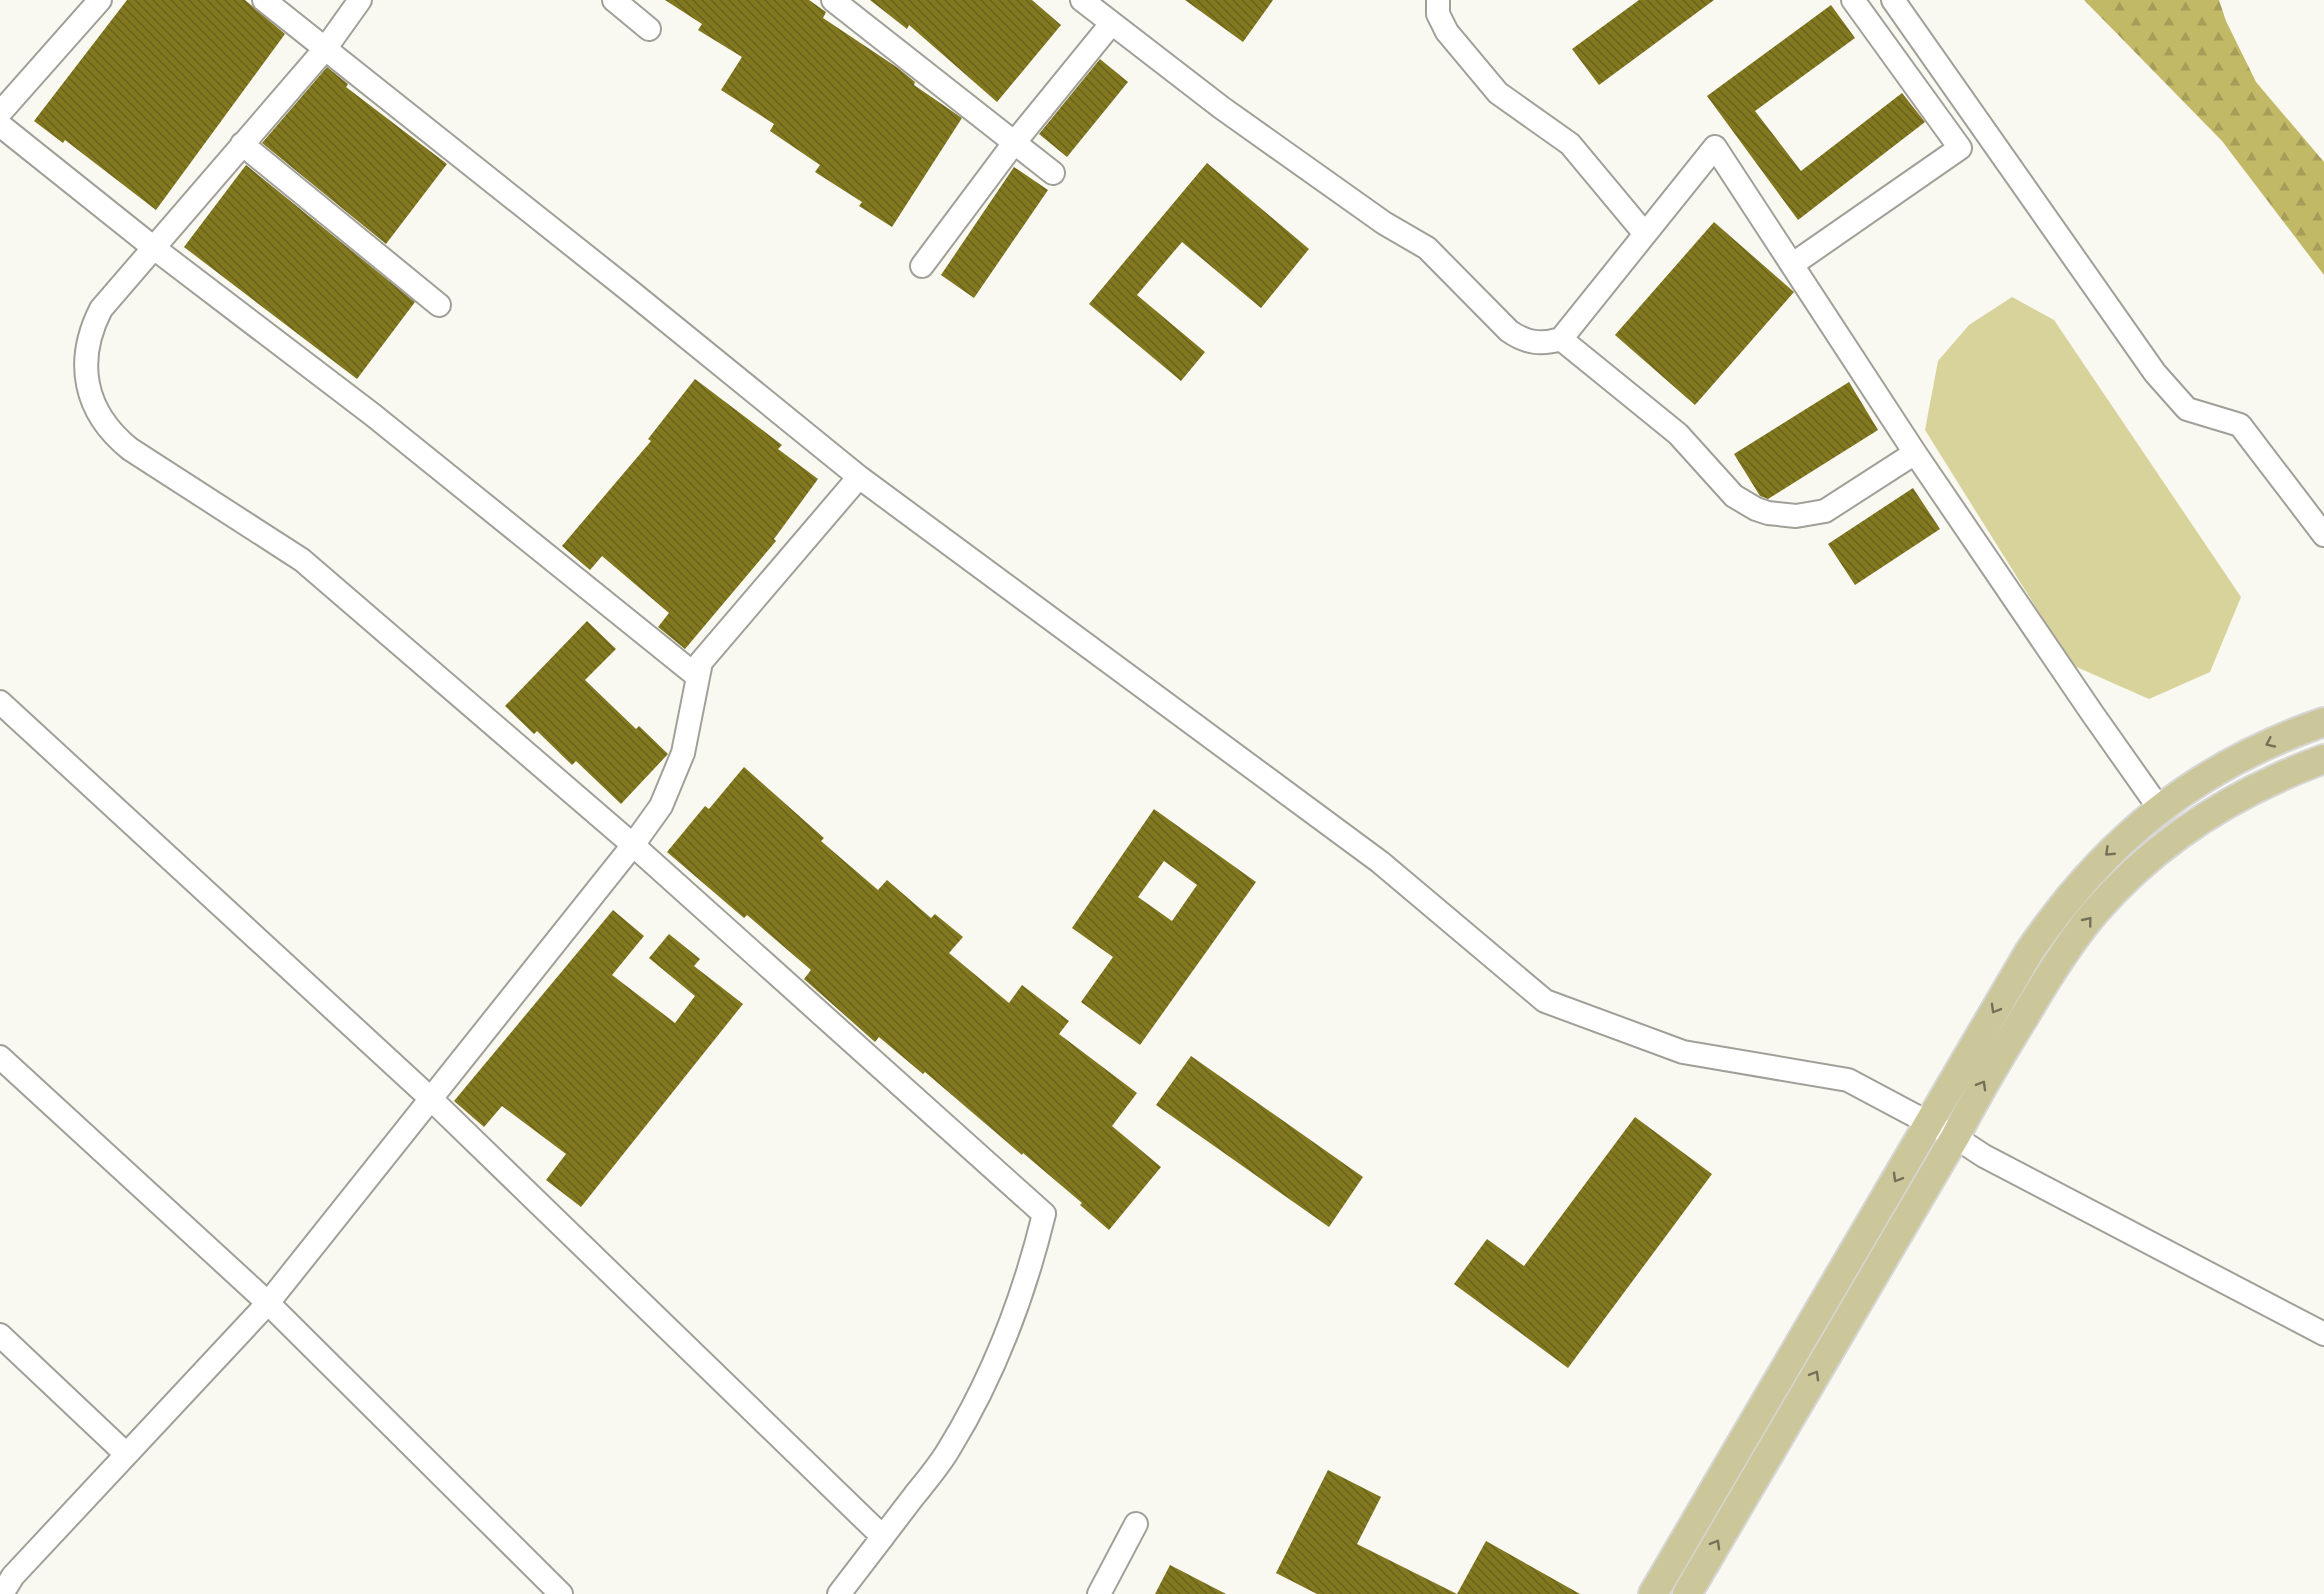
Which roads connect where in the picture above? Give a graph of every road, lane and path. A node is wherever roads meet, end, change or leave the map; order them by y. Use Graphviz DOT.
graph roads {
  1 [pos="100,0"];
  2 [pos="264,0"];
  3 [pos="360,0"];
  4 [pos="614,0"];
  5 [pos="833,0"];
  6 [pos="1082,0"];
  7 [pos="1438,0"];
  8 [pos="1853,0"];
  9 [pos="1893,0"];
  10 [pos="1111,24"];
  11 [pos="649,29"];
  12 [pos="325,49"];
  13 [pos="0,113"];
  14 [pos="0,124"];
  15 [pos="1014,143"];
  16 [pos="242,144"];
  17 [pos="1053,173"];
  18 [pos="1645,234"];
  19 [pos="154,248"];
  20 [pos="1793,264"];
  21 [pos="922,266"];
  22 [pos="439,305"];
  23 [pos="1561,339"];
  24 [pos="1915,453"];
  25 [pos="859,477"];
  26 [pos="2324,535"];
  27 [pos="698,677"];
  28 [pos="0,702"];
  29 [pos="2324,722"];
  30 [pos="2324,759"];
  31 [pos="2159,808"];
  32 [pos="633,845"];
  33 [pos="0,1057"];
  34 [pos="430,1098"];
  35 [pos="1929,1123"];
  36 [pos="1955,1137"];
  37 [pos="268,1303"];
  38 [pos="2324,1334"];
  39 [pos="0,1335"];
  40 [pos="126,1454"];
  41 [pos="1136,1524"];
  42 [pos="883,1537"];
  43 [pos="3,1594"];
  44 [pos="561,1594"];
  45 [pos="839,1594"];
  46 [pos="1098,1594"];
  47 [pos="1653,1594"];
  48 [pos="1687,1594"];
  1 -- 13 [label="street"];
  2 -- 12 [label="street"];
  3 -- 12 [label="street"];
  4 -- 11 [label="street"];
  5 -- 15 [label="street"];
  6 -- 10 [label="street"];
  7 -- 18 [label="street"];
  8 -- 20 [label="street"];
  9 -- 26 [label="street"];
  10 -- 15 [label="street"];
  10 -- 23 [label="street"];
  12 -- 16 [label="street"];
  12 -- 25 [label="street"];
  14 -- 19 [label="street"];
  15 -- 17 [label="street"];
  15 -- 21 [label="street"];
  16 -- 19 [label="street"];
  16 -- 22 [label="street"];
  18 -- 20 [label="street"];
  18 -- 23 [label="street"];
  19 -- 27 [label="street"];
  19 -- 32 [label="street"];
  20 -- 24 [label="street"];
  23 -- 24 [label="street"];
  24 -- 31 [label="street"];
  25 -- 27 [label="street"];
  25 -- 35 [label="street"];
  27 -- 32 [label="street"];
  28 -- 34 [label="street"];
  29 -- 31 [label="main road, one-way"];
  36 -- 30 [label="main road, one-way"];
  31 -- 35 [label="main road, one-way"];
  32 -- 34 [label="street"];
  32 -- 42 [label="street"];
  33 -- 37 [label="street"];
  34 -- 37 [label="street"];
  34 -- 42 [label="street"];
  35 -- 36 [label="street"];
  35 -- 47 [label="main road, one-way"];
  36 -- 38 [label="street"];
  48 -- 36 [label="main road, one-way"];
  37 -- 40 [label="street"];
  37 -- 44 [label="street"];
  39 -- 40 [label="street"];
  40 -- 43 [label="street"];
  41 -- 46 [label="street"];
  42 -- 45 [label="street"];
}
